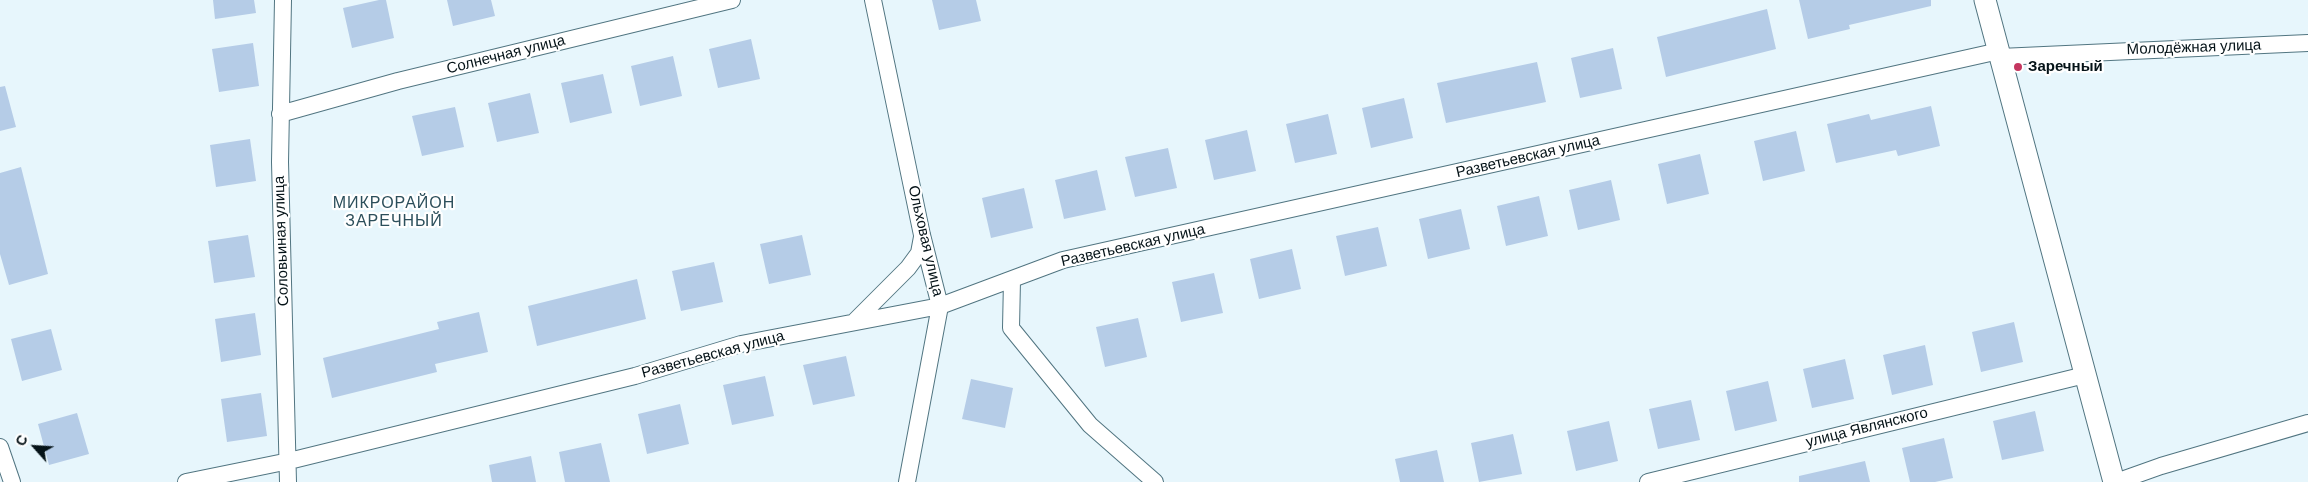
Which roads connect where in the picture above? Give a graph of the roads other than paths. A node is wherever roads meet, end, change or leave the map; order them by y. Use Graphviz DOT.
graph roads {
  1 [pos="282,0"];
  2 [pos="732,0"];
  3 [pos="874,0"];
  4 [pos="1985,0"];
  5 [pos="2308,43"];
  6 [pos="1999,54"];
  7 [pos="280,114"];
  8 [pos="922,235"];
  9 [pos="1012,280"];
  10 [pos="940,306"];
  11 [pos="855,321"];
  12 [pos="2086,375"];
  13 [pos="2308,423"];
  14 [pos="0,447"];
  15 [pos="288,461"];
  16 [pos="12,482"];
  17 [pos="186,482"];
  18 [pos="288,482"];
  19 [pos="907,482"];
  20 [pos="1154,482"];
  21 [pos="1648,482"];
  22 [pos="2115,482"];
  1 -- 7 [label="street, Соловьиная улица"];
  2 -- 7 [label="street, Солнечная улица"];
  3 -- 8 [label="street, Ольховая улица"];
  4 -- 6 [label="street"];
  5 -- 6 [label="street, Молодёжная улица"];
  6 -- 9 [label="street, Разветьевская улица"];
  6 -- 12 [label="street"];
  7 -- 15 [label="street, Соловьиная улица"];
  8 -- 10 [label="street, Ольховая улица"];
  8 -- 11 [label="street"];
  9 -- 10 [label="street, Разветьевская улица"];
  9 -- 20 [label="street"];
  10 -- 11 [label="street, Разветьевская улица"];
  10 -- 19 [label="street, Ольховая улица"];
  11 -- 15 [label="street, Разветьевская улица"];
  12 -- 21 [label="street, улица Являнского"];
  12 -- 22 [label="street"];
  13 -- 22 [label="street"];
  14 -- 16 [label="street"];
  15 -- 17 [label="street, Разветьевская улица"];
  15 -- 18 [label="street, Соловьиная улица"];
}
